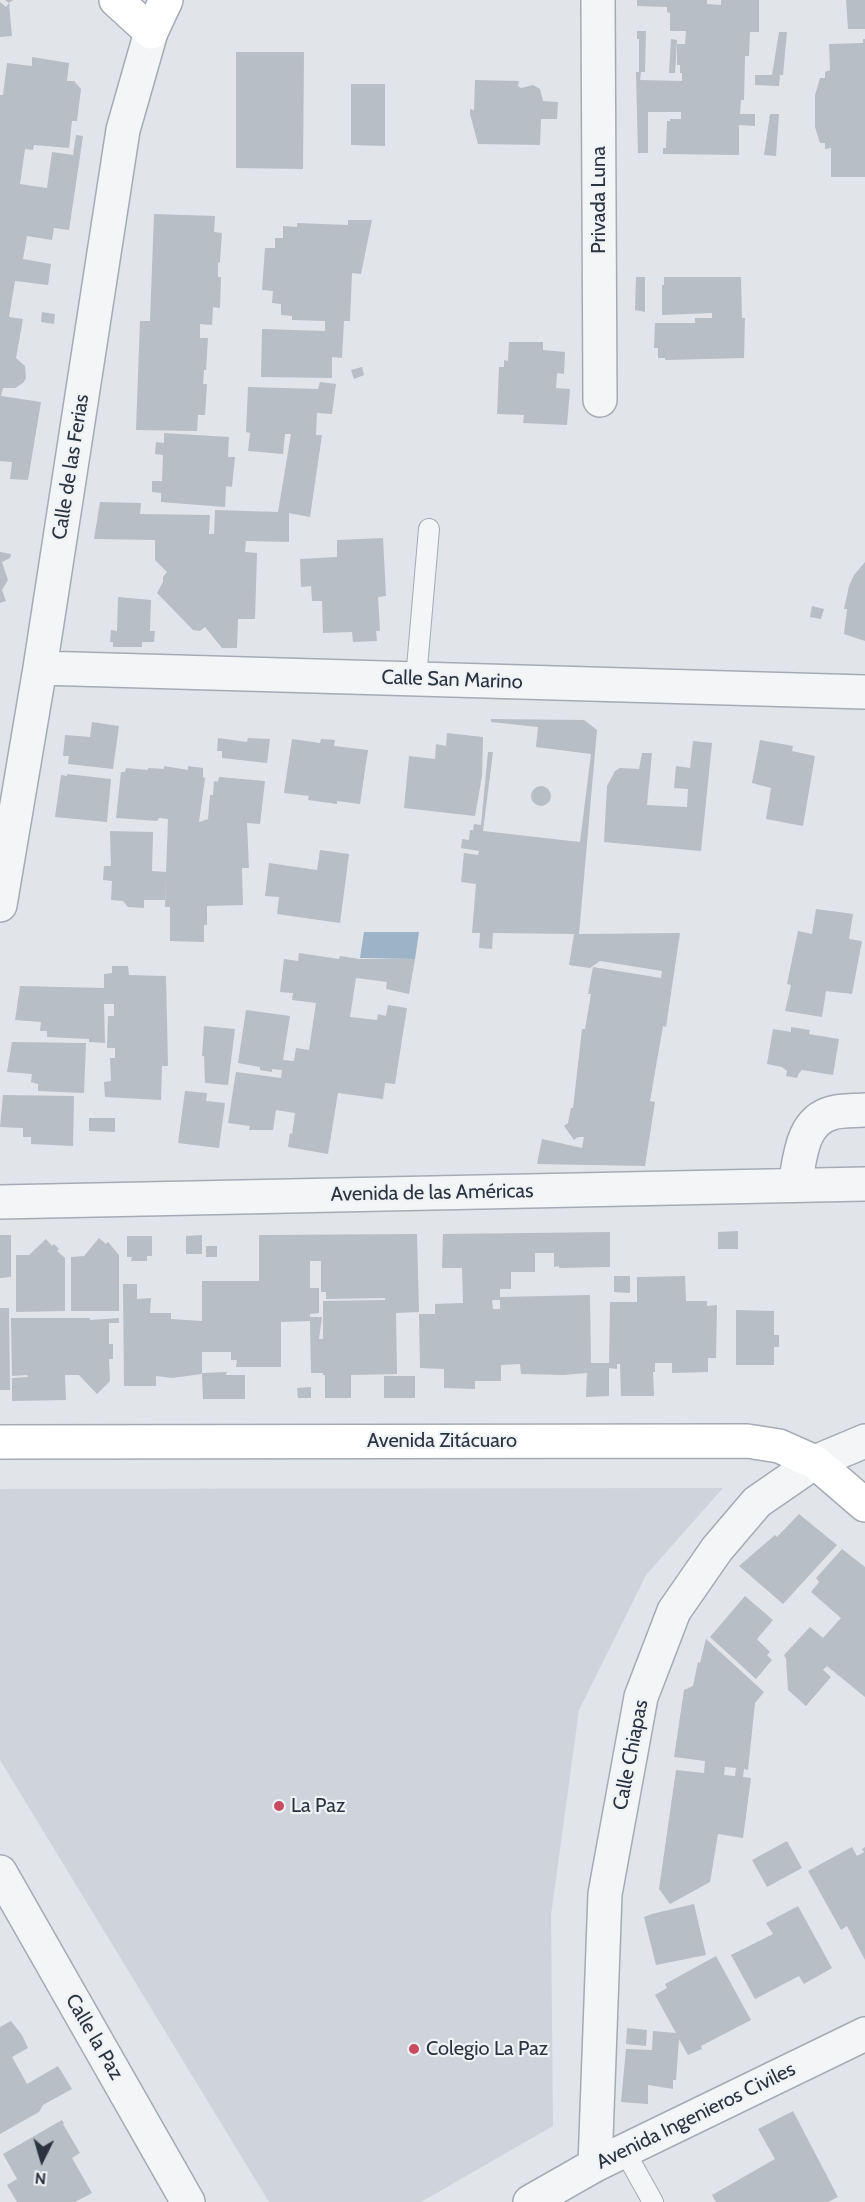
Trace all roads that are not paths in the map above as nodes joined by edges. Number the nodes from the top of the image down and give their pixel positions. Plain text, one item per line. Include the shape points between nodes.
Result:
1 (117, 0) edge
2 (166, 0) edge
3 (598, 0) edge
4 (152, 32) junction
5 (600, 400) dead end
6 (429, 528) dead end
7 (40, 668) junction
8 (416, 679) junction
9 (865, 692) edge
10 (0, 905) edge
11 (865, 1110) edge
12 (865, 1184) edge
13 (795, 1185) junction
14 (0, 1202) edge
15 (865, 1441) edge
16 (0, 1442) edge
17 (815, 1462) junction
18 (865, 1505) edge
19 (0, 1872) edge
20 (865, 2034) edge
21 (624, 2150) junction
22 (595, 2165) junction
23 (188, 2202) edge
24 (530, 2202) edge
25 (653, 2202) edge

1 - 4 street
2 - 4 street
3 - 5 street, Privada Luna
4 - 7 street, Calle de las Ferias via 123,130
6 - 8 lane
7 - 8 street, Calle San Marino
7 - 10 street, Calle de las Ferias
8 - 9 street, Calle San Marino
11 - 13 street via 831,1113 816,1121 805,1136
12 - 13 street, Avenida de las Américas
13 - 14 street, Avenida de las Américas
15 - 17 street, Calle Chiapas
16 - 17 street, Avenida Zitácuaro via 747,1441 779,1446
17 - 18 street, Avenida Zitácuaro
17 - 22 street, Calle Chiapas via 757,1502 717,1549 674,1611 642,1697 605,1894
19 - 23 street, Calle la Paz
20 - 21 street, Avenida Ingenieros Civiles
21 - 22 street, Avenida Ingenieros Civiles
21 - 25 lane
22 - 24 street, Avenida Ingenieros Civiles

